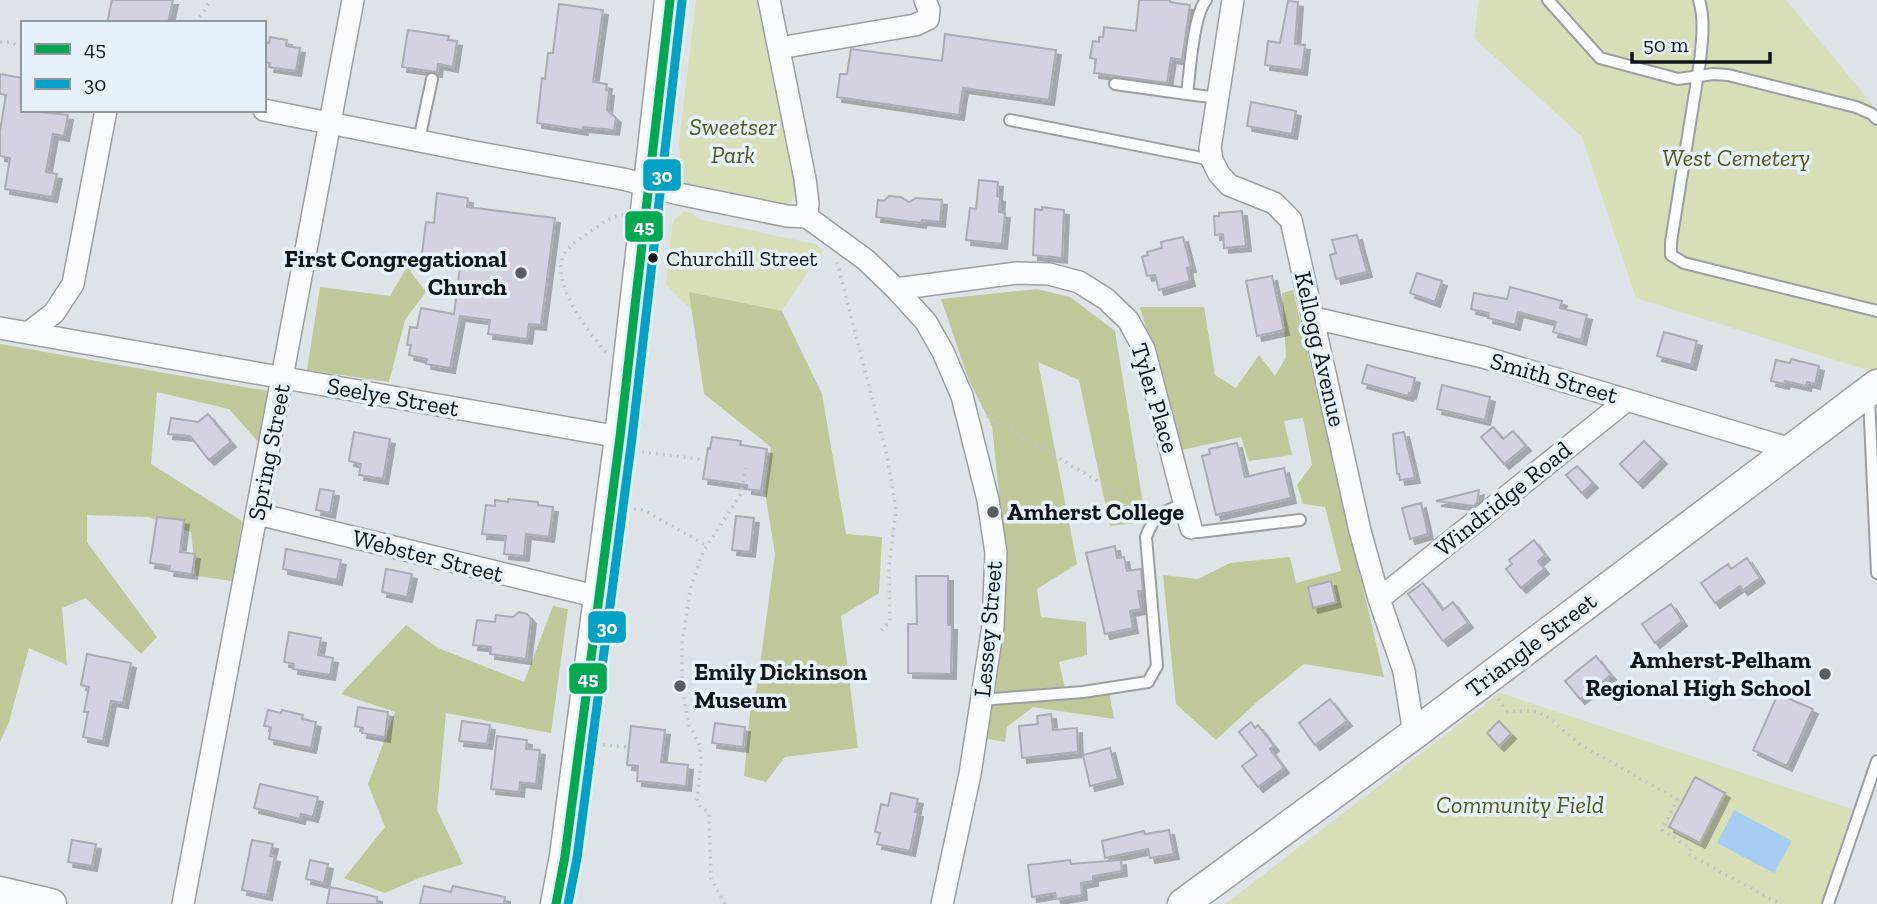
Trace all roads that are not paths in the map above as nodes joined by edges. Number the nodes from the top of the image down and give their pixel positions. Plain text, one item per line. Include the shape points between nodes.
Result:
1 (353, 0) edge
2 (670, 0) edge
3 (769, 0) edge
4 (925, 0) edge
5 (1206, 0) edge
6 (1233, 0) edge
7 (1548, 0) edge
8 (1699, 0) edge
9 (779, 48) junction
10 (1698, 77) junction
11 (432, 79) dead end
12 (1115, 84) dead end
13 (1187, 94) junction
14 (1218, 98) junction
15 (266, 110) edge
16 (106, 112) edge
17 (1877, 119) edge
18 (1010, 120) dead end
19 (329, 123) junction
20 (419, 140) junction
21 (1212, 160) junction
22 (649, 185) junction
23 (807, 217) junction
24 (897, 289) junction
25 (1877, 311) edge
26 (1314, 318) junction
27 (0, 328) edge
28 (28, 333) junction
29 (283, 378) junction
30 (1873, 389) edge
31 (1627, 400) junction
32 (630, 445) junction
33 (1791, 449) junction
34 (1185, 504) junction
35 (258, 514) junction
36 (1300, 520) dead end
37 (1191, 528) joint
38 (1877, 573) edge
39 (598, 597) junction
40 (1378, 599) junction
41 (981, 700) junction
42 (1414, 734) junction
43 (1877, 761) edge
44 (0, 892) edge
45 (51, 904) edge
46 (183, 904) edge
47 (556, 904) edge
48 (943, 904) edge
49 (1183, 904) edge
50 (1828, 904) edge

1 - 19 street, Spring Street
2 - 22 main road
3 - 9 street
4 - 9 street via 928,19 915,25
5 - 13 lane via 1197,25
6 - 14 street
7 - 10 lane via 1600,58 1678,79
8 - 10 lane
9 - 23 street via 805,179
10 - 17 lane via 1728,75 1856,107
10 - 25 lane via 1671,255 1684,263
11 - 20 lane
12 - 13 lane
13 - 14 lane
14 - 21 street
15 - 19 street
16 - 28 street via 73,284 54,313
18 - 21 lane
19 - 20 street
19 - 29 street, Spring Street
20 - 22 street
21 - 26 street, Kellogg Avenue via 1229,185 1274,203 1291,220
22 - 23 street
22 - 32 main road
23 - 24 street, Lessey Street
24 - 34 street, Tyler Place via 1017,273 1049,274 1079,282 1106,299 1128,320 1144,349
24 - 41 street, Lessey Street via 926,322 948,363 967,412 989,500 996,553 993,626
26 - 31 street, Smith Street via 1483,358
26 - 40 street, Kellogg Avenue
27 - 28 street, Seelye Street
28 - 29 street, Seelye Street
29 - 32 street, Seelye Street
29 - 35 street, Spring Street
30 - 33 main road, Triangle Street
30 - 38 lane
31 - 33 street, Smith Street
31 - 40 street, Windridge Road
32 - 39 main road via 611,505
33 - 42 main road, Triangle Street
34 - 37 street, Tyler Place
34 - 41 lane via 1164,510 1151,522 1146,537 1157,666 1148,682
35 - 39 street, Webster Street
35 - 46 street, Spring Street
36 - 37 lane, Tyler Place via 1199,532
39 - 47 main road
40 - 42 street, Kellogg Avenue via 1404,671
41 - 48 street, Lessey Street
42 - 49 main road, Triangle Street
43 - 50 lane
44 - 45 main road

